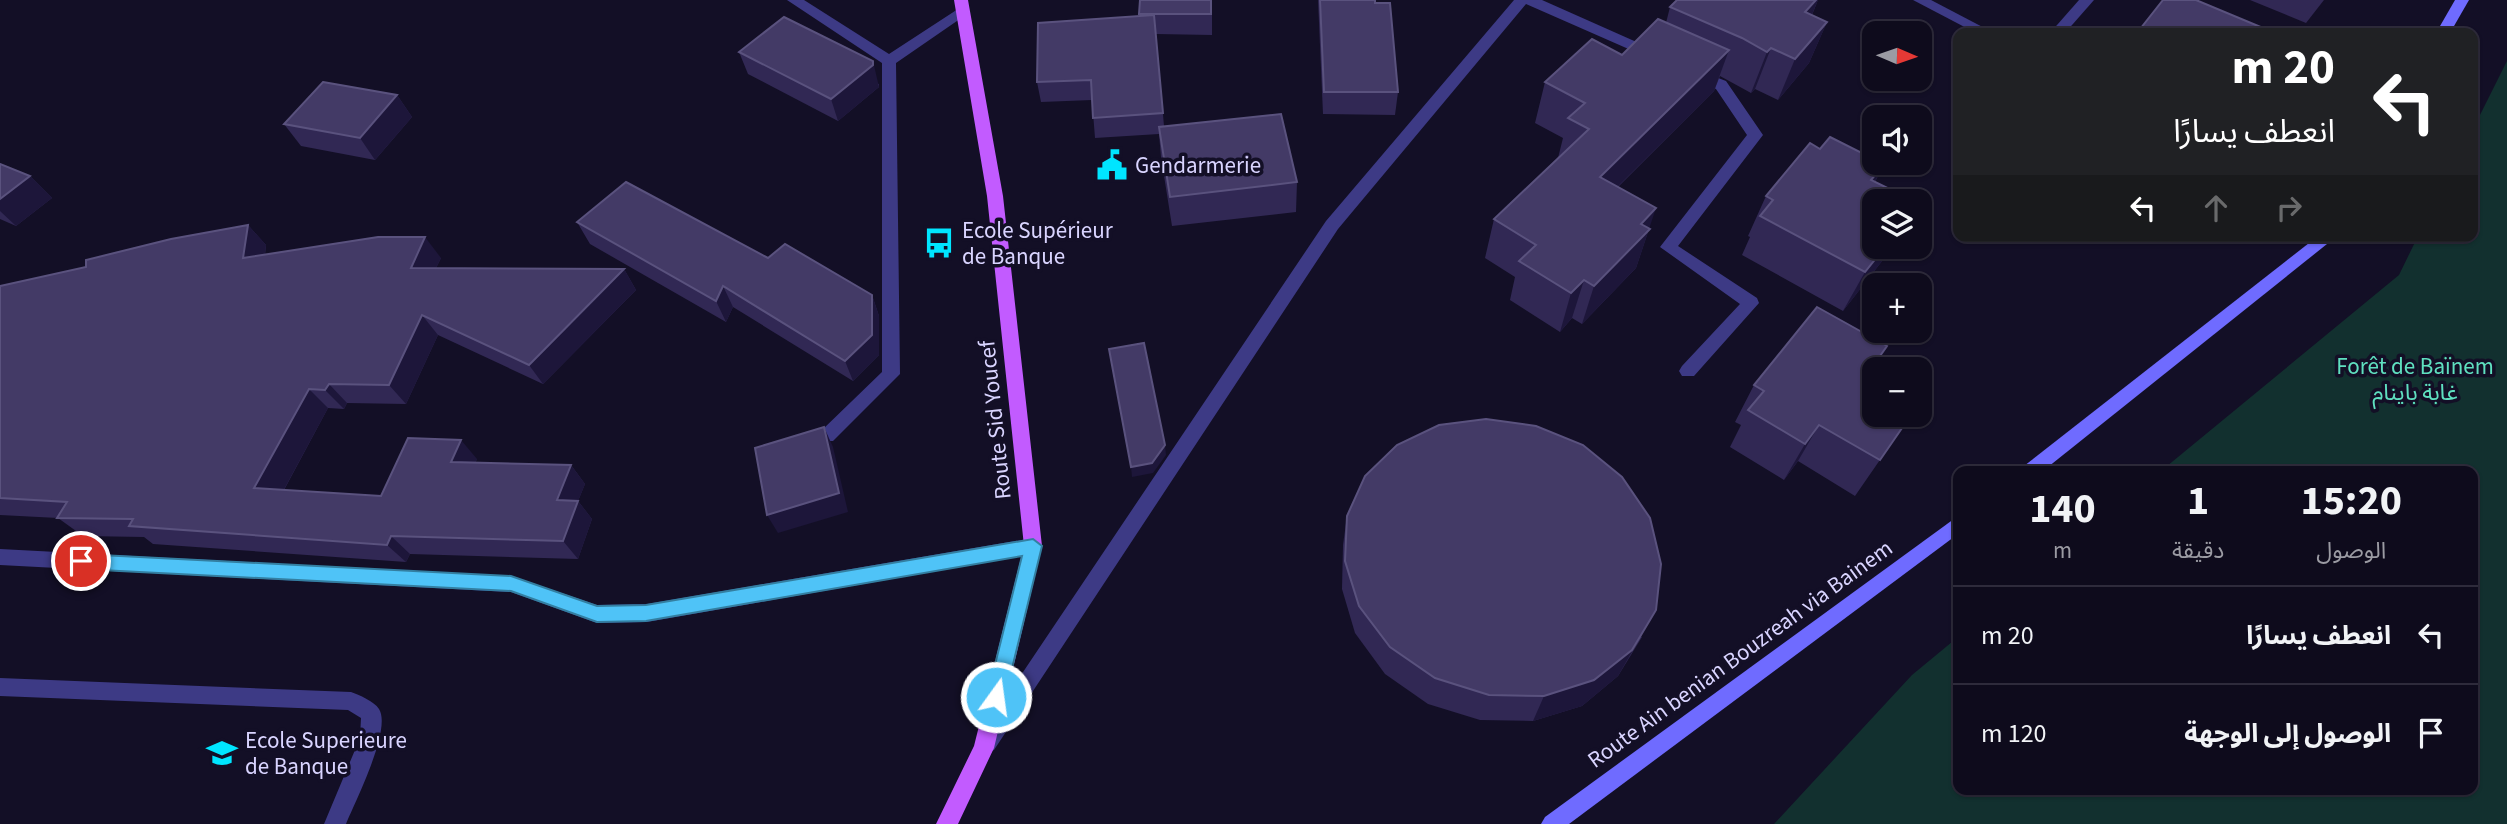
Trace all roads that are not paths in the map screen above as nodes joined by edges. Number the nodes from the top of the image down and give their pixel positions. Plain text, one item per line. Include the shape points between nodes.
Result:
1 (794, 0) edge
2 (1522, 0) edge
3 (1530, 0) edge
4 (1920, 0) edge
5 (2087, 0) edge
6 (2462, 0) edge
7 (962, 6) edge
8 (1977, 28) edge
9 (2062, 28) edge
10 (2446, 28) edge
11 (889, 61) junction
12 (2321, 242) edge
13 (1688, 371) dead end
14 (827, 436) edge
15 (2036, 466) edge
16 (1953, 528) edge
17 (1033, 546) junction
18 (0, 557) edge
19 (0, 687) edge
20 (984, 748) junction
21 (335, 824) edge
22 (947, 824) edge
23 (1552, 824) edge

1 - 11 street
2 - 20 street via 1332,225
3 - 13 street via 1721,85 1755,135 1668,247 1751,303
4 - 8 street
5 - 9 street
6 - 10 street
7 - 11 street
7 - 17 main road, Route Sid Youcef via 995,195
11 - 14 street via 891,374
12 - 15 street
16 - 23 street, Route Ain benian Bouzreah via Bainem
17 - 18 street via 646,613 597,614 511,584
17 - 20 main road, Route Sid Youcef
19 - 21 street via 351,701 371,713 370,738
20 - 22 main road, Route Sid Youcef

